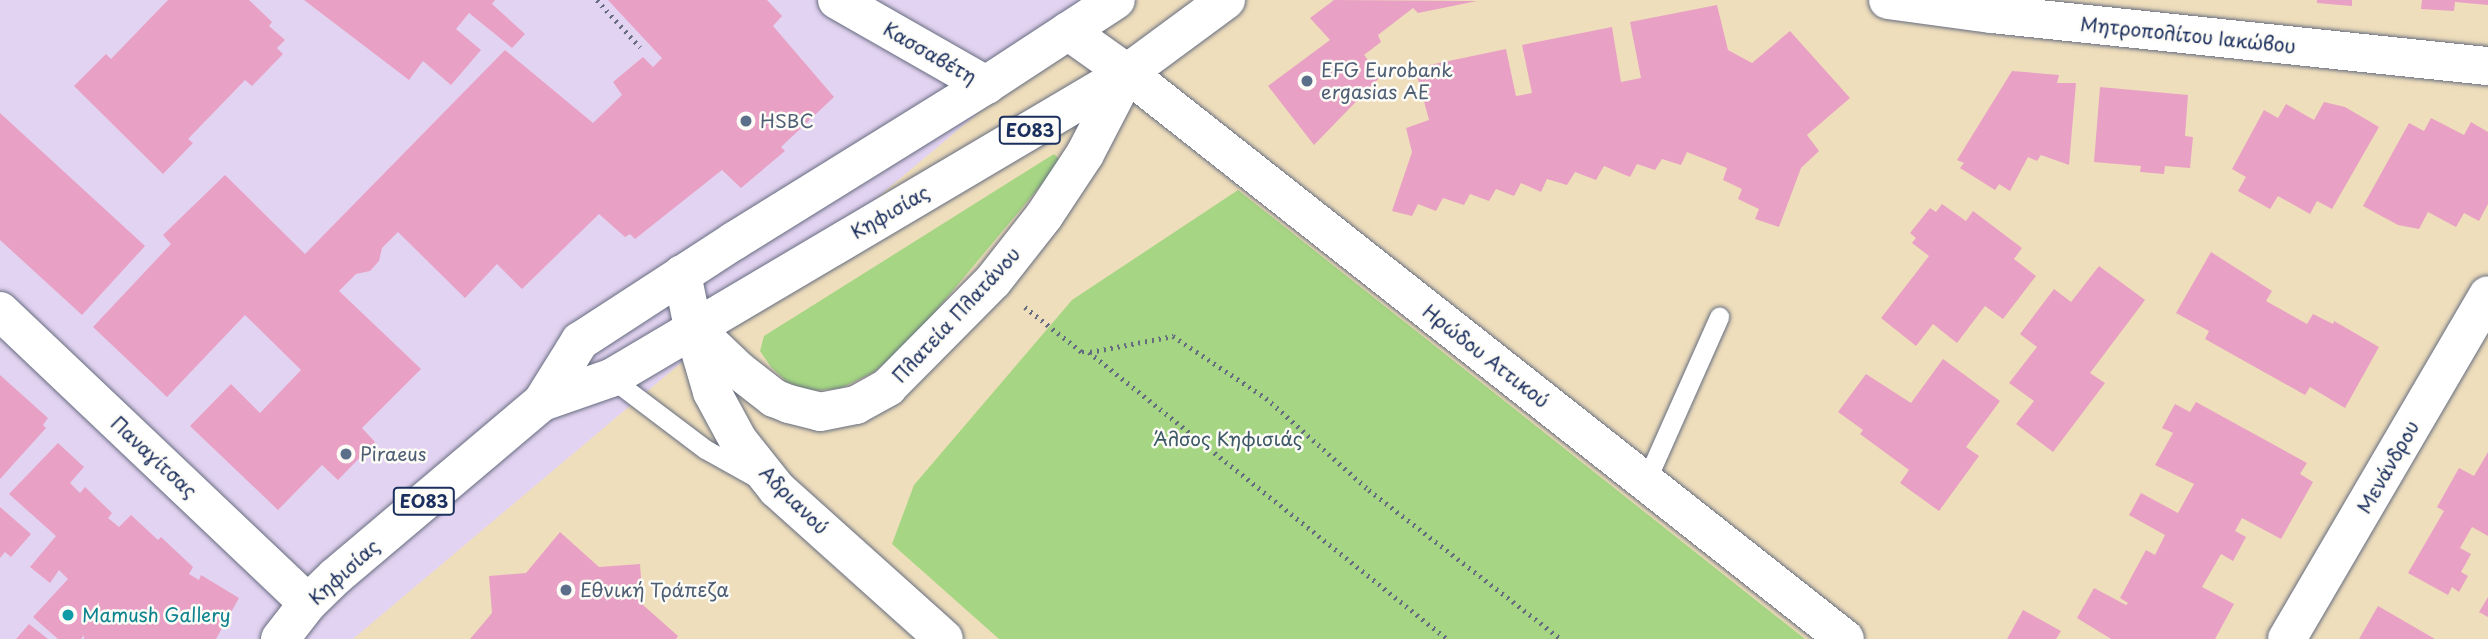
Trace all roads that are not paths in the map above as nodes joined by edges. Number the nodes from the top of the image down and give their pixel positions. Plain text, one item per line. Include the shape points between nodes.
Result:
1 (837, 0) edge
2 (1116, 0) edge
3 (1226, 0) edge
4 (1888, 0) edge
5 (1995, 7) edge
6 (1068, 31) junction
7 (2488, 65) edge
8 (1127, 73) junction
9 (986, 85) junction
10 (682, 274) junction
11 (2487, 300) edge
12 (0, 311) edge
13 (1718, 317) dead end
14 (693, 327) junction
15 (611, 378) junction
16 (542, 402) junction
17 (1646, 481) junction
18 (777, 489) junction
19 (308, 603) junction
20 (281, 639) edge
21 (944, 639) edge
22 (1845, 639) edge
23 (2287, 639) edge

1 - 9 street, Κασσαβέτη
2 - 6 street, Κηφισίας / ΕΟ83
3 - 8 street, Κηφισίας / ΕΟ83
4 - 5 street, Μητροπολίτου Ιακώβου
5 - 7 street, Μητροπολίτου Ιακώβου
6 - 8 street, Ηρώδου Αττικού
6 - 9 street, Κηφισίας / ΕΟ83
8 - 14 street, Κηφισίας / ΕΟ83
8 - 14 street, Πλατεία Πλατάνου via 1085,155 1027,239 993,281 888,387 856,405 820,412 789,404 737,370
8 - 17 street, Ηρώδου Αττικού
9 - 10 street, Κηφισίας / ΕΟ83
10 - 14 street
10 - 16 street, Κηφισίας / ΕΟ83 via 580,341
11 - 23 street, Μενάνδρου
12 - 19 street, Παναγίτσας
13 - 17 lane
14 - 15 street, Κηφισίας / ΕΟ83
14 - 18 street, Αδριανού via 712,392 738,440
15 - 16 street, Κηφισίας / ΕΟ83
15 - 18 lane via 705,449
16 - 19 street, Κηφισίας / ΕΟ83
17 - 22 street, Ηρώδου Αττικού
18 - 21 street, Αδριανού
19 - 20 street, Κηφισίας / ΕΟ83

